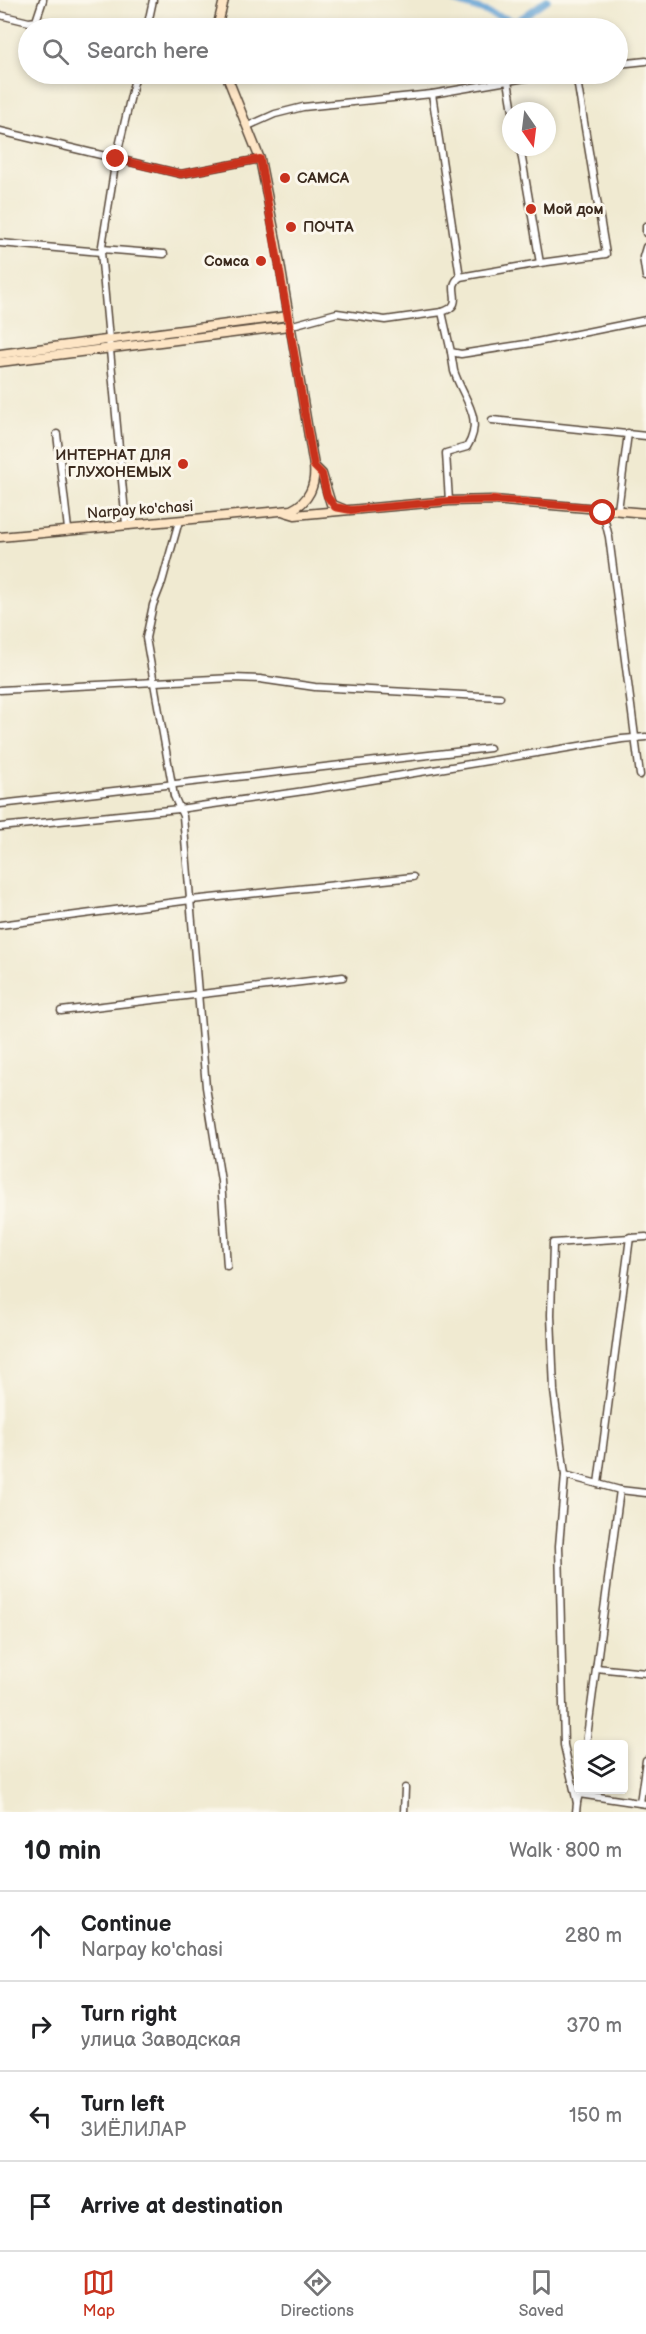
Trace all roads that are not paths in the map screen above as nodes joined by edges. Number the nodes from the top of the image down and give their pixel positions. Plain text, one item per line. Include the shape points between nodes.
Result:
1 (44, 0) edge
2 (153, 0) edge
3 (221, 1) edge
4 (0, 15) edge
5 (37, 18) edge
6 (149, 18) edge
7 (218, 18) edge
8 (18, 19) edge
9 (646, 61) edge
10 (628, 63) edge
11 (134, 84) edge
12 (230, 84) edge
13 (490, 84) edge
14 (508, 84) edge
15 (578, 84) edge
16 (432, 94) junction
17 (512, 102) edge
18 (248, 126) junction
19 (0, 131) edge
20 (522, 156) edge
21 (116, 159) junction
22 (260, 159) junction
23 (646, 226) edge
24 (646, 233) edge
25 (0, 243) edge
26 (646, 247) edge
27 (101, 250) junction
28 (164, 254) dead end
29 (540, 263) junction
30 (460, 277) junction
31 (646, 277) edge
32 (442, 312) junction
33 (288, 316) junction
34 (646, 320) edge
35 (289, 327) junction
36 (110, 346) junction
37 (451, 352) junction
38 (0, 354) edge
39 (0, 362) edge
40 (492, 420) dead end
41 (628, 433) junction
42 (57, 434) dead end
43 (646, 436) edge
44 (314, 466) junction
45 (449, 501) junction
46 (598, 508) junction
47 (351, 510) junction
48 (618, 510) junction
49 (281, 512) junction
50 (646, 513) edge
51 (179, 521) junction
52 (126, 524) junction
53 (68, 529) junction
54 (0, 537) edge
55 (154, 682) junction
56 (0, 690) edge
57 (500, 697) dead end
58 (646, 737) edge
59 (635, 739) junction
60 (490, 748) dead end
61 (640, 776) dead end
62 (172, 783) junction
63 (0, 804) edge
64 (179, 809) junction
65 (0, 827) edge
66 (413, 877) dead end
67 (191, 900) junction
68 (0, 925) edge
69 (343, 977) dead end
70 (198, 994) junction
71 (61, 1011) dead end
72 (630, 1237) junction
73 (646, 1237) edge
74 (227, 1266) dead end
75 (565, 1475) junction
76 (598, 1484) junction
77 (620, 1490) junction
78 (646, 1492) edge
79 (596, 1668) junction
80 (646, 1673) edge
81 (587, 1740) edge
82 (646, 1760) edge
83 (405, 1788) dead end
84 (579, 1794) edge
85 (590, 1794) edge
86 (577, 1803) junction
87 (643, 1804) edge
88 (404, 1812) edge
89 (576, 1812) edge

1 - 5 street
2 - 6 street
3 - 7 street
4 - 8 street
9 - 10 street
11 - 21 street
12 - 18 street
13 - 16 street
14 - 17 street
15 - 29 street via 606,254
16 - 18 street via 303,107
16 - 30 street
18 - 22 street
19 - 21 street
20 - 29 street
21 - 22 street via 181,174
21 - 27 street
22 - 33 street
23 - 24 street
25 - 27 street
26 - 31 street
27 - 28 street
27 - 36 street
29 - 30 street
30 - 32 street via 455,280 454,305
32 - 35 street via 385,320 337,314
32 - 37 street
33 - 35 street
33 - 36 street
34 - 37 street via 532,343 461,354
35 - 36 street
35 - 44 street
36 - 38 street
36 - 39 street
36 - 52 street
37 - 45 street via 454,371 475,424 467,447 446,453
40 - 41 street
41 - 43 street
41 - 48 street
42 - 53 street
44 - 47 street via 322,474 331,504
44 - 49 street, Narpay ko'chasi via 315,478 308,497 300,506
45 - 46 street, Narpay ko'chasi via 518,501
45 - 47 street, Narpay ko'chasi
46 - 48 street, Narpay ko'chasi
46 - 59 street via 609,537
47 - 49 street, Narpay ko'chasi via 294,515
48 - 50 street, Narpay ko'chasi
49 - 51 street, Narpay ko'chasi
51 - 52 street, Narpay ko'chasi
51 - 55 street via 148,622 146,638
52 - 53 street, Narpay ko'chasi
53 - 54 street, Narpay ko'chasi
55 - 56 street
55 - 57 street via 260,679 315,687
55 - 62 street
58 - 59 street
59 - 61 street
59 - 64 street
60 - 62 street
62 - 63 street
62 - 64 street
64 - 65 street
64 - 67 street via 183,816
66 - 67 street
67 - 68 street
67 - 70 street
69 - 70 street
70 - 71 street
70 - 74 street via 206,1087 221,1181
72 - 73 street
72 - 75 street via 553,1243 554,1391
72 - 76 street
75 - 76 street
75 - 86 street via 559,1546 564,1745
76 - 77 street
77 - 78 street
77 - 79 street
79 - 80 street
79 - 81 street
82 - 87 street
83 - 88 street
84 - 86 street
85 - 87 street
86 - 89 street

